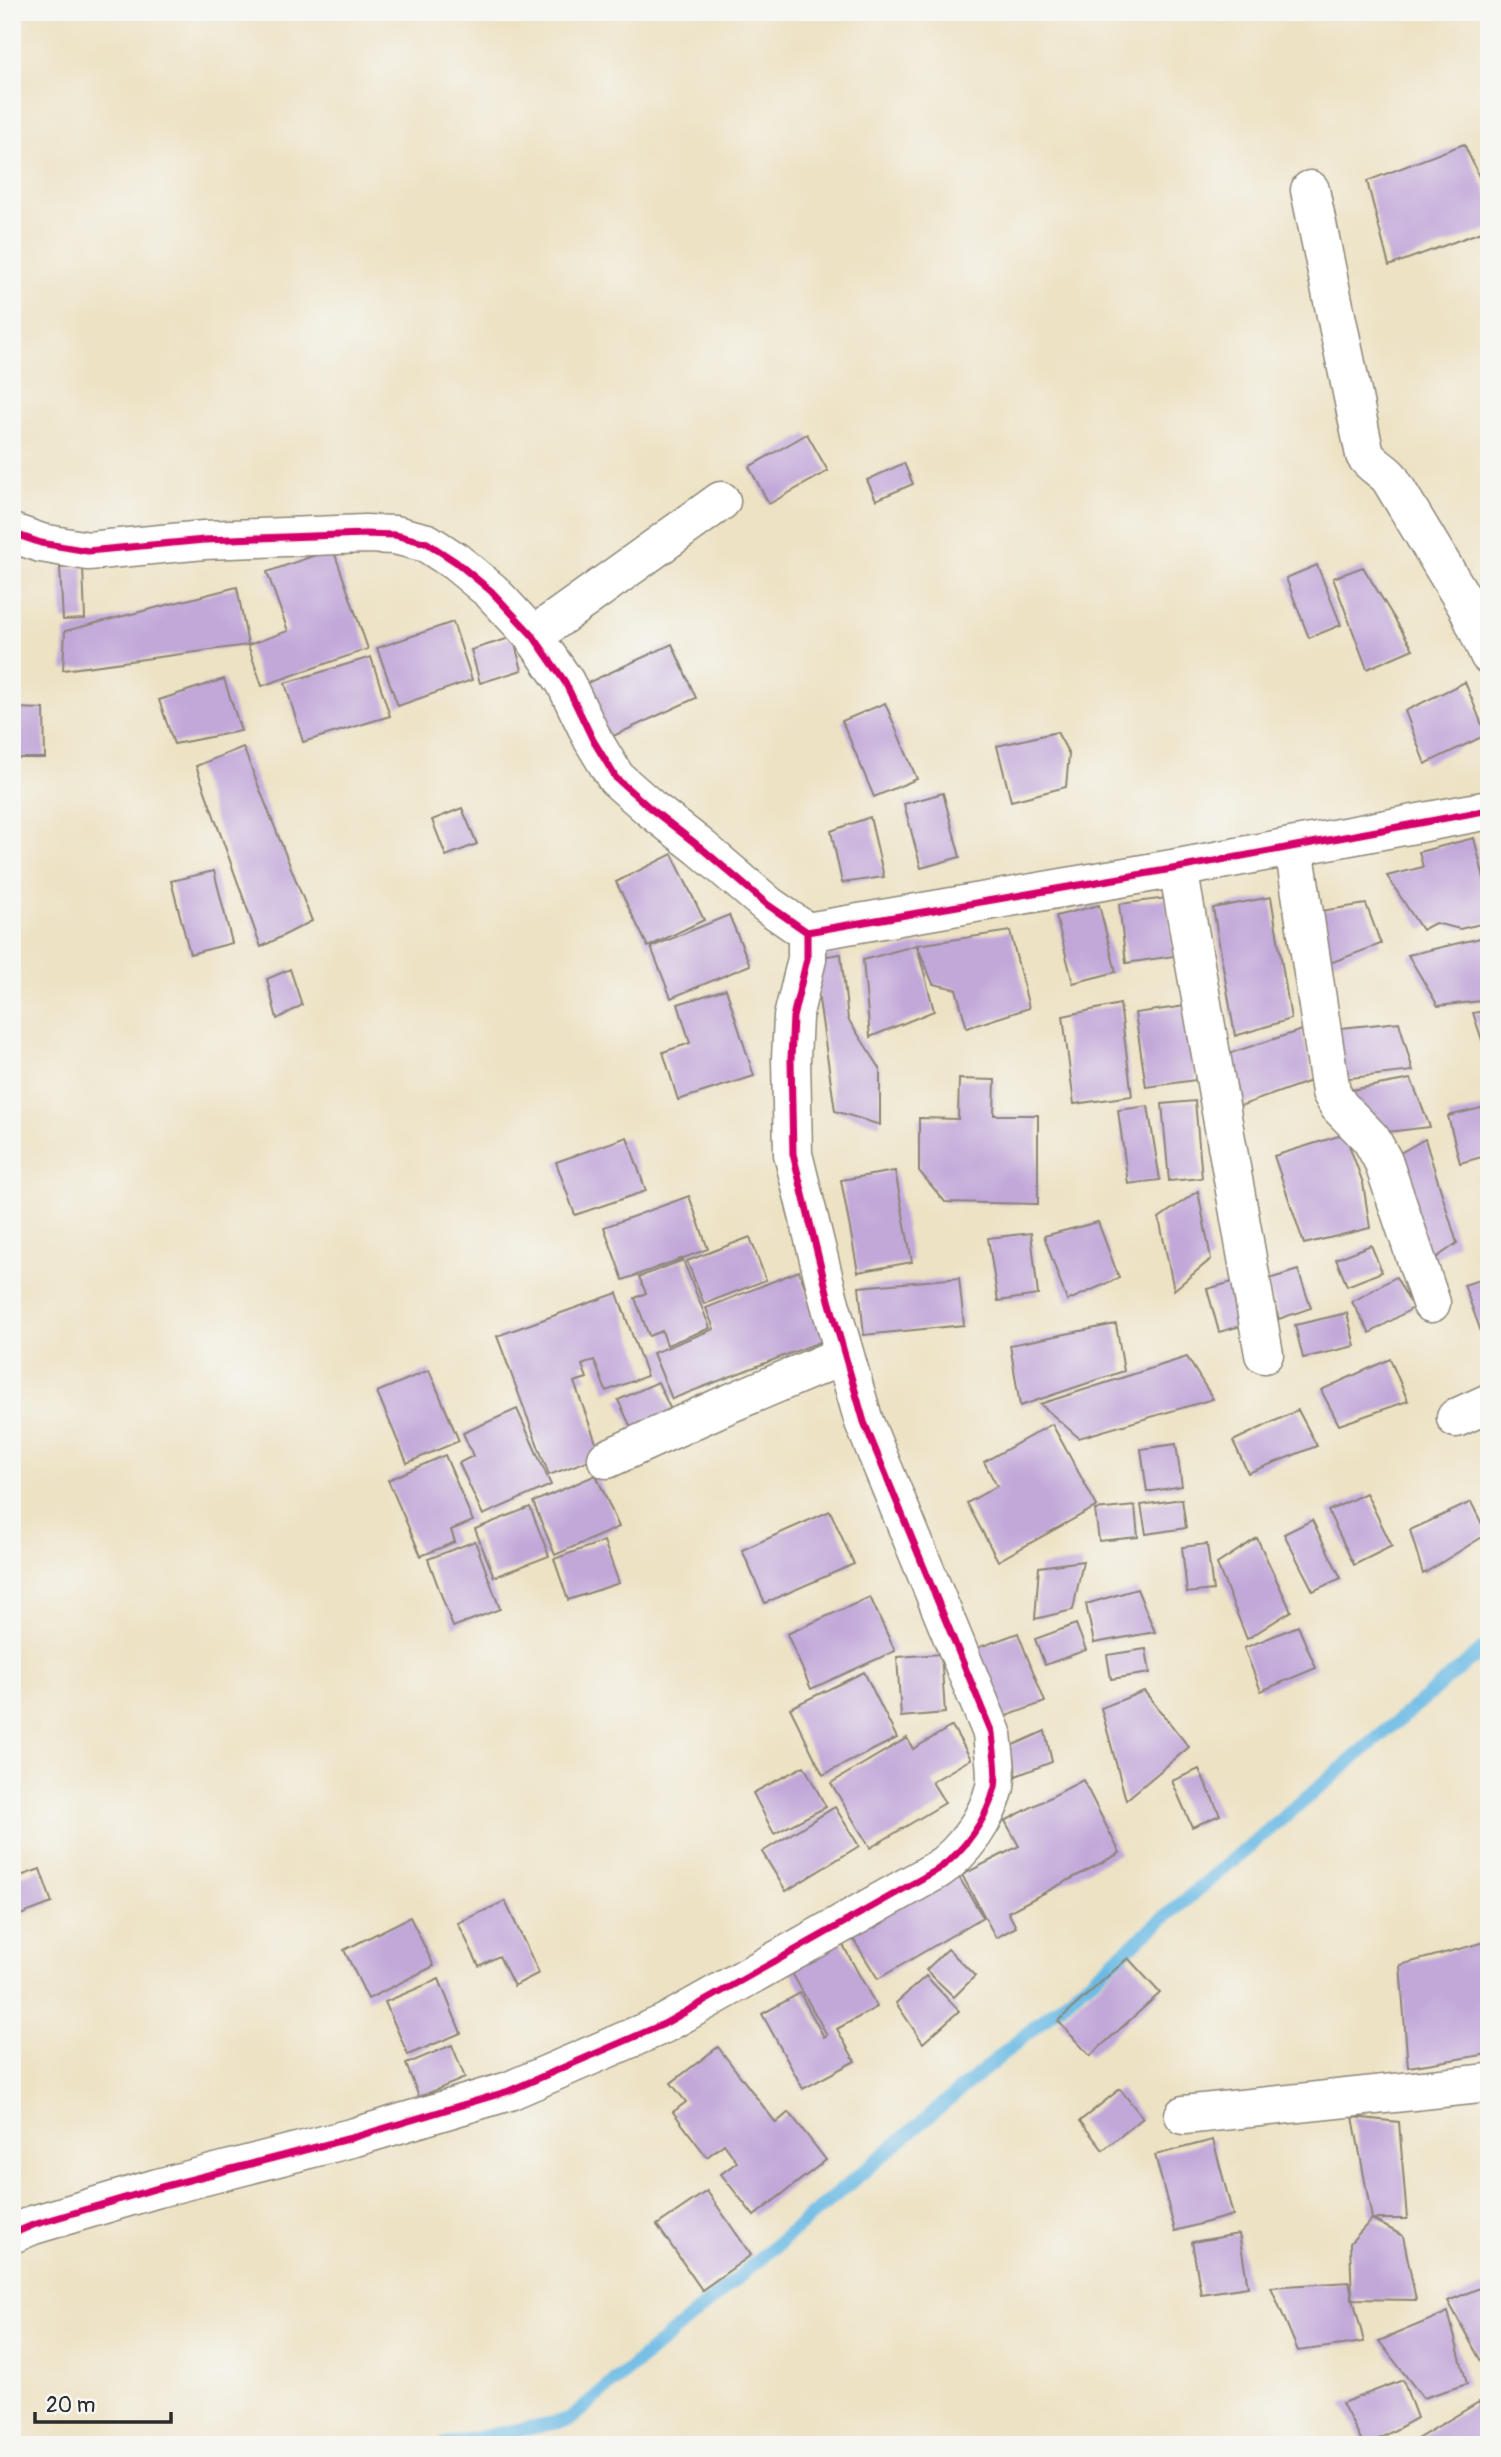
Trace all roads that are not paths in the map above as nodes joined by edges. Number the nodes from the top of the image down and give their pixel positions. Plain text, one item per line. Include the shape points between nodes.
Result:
1 (1310, 190) dead end
2 (721, 501) dead end
3 (12, 533) edge
4 (533, 636) junction
5 (1489, 654) edge
6 (1489, 810) edge
7 (1294, 846) junction
8 (1178, 868) junction
9 (807, 932) junction
10 (1431, 1303) dead end
11 (844, 1354) junction
12 (1264, 1354) dead end
13 (607, 1460) dead end
14 (1489, 2083) edge
15 (1184, 2115) dead end
16 (12, 2234) edge

1 - 5 street via 1365,455 1389,477 1468,608
2 - 4 street
3 - 4 street via 88,551 204,540 395,535 427,543 456,562
4 - 9 street via 565,682 616,778
6 - 7 street
7 - 8 street
7 - 10 street via 1331,1092 1371,1139 1383,1161
8 - 9 street
8 - 12 street
9 - 11 street via 807,959 793,1017 793,1154
11 - 13 street
11 - 16 street via 864,1422 992,1733 995,1786 978,1829 949,1862 664,2024 509,2091 158,2188
14 - 15 street

